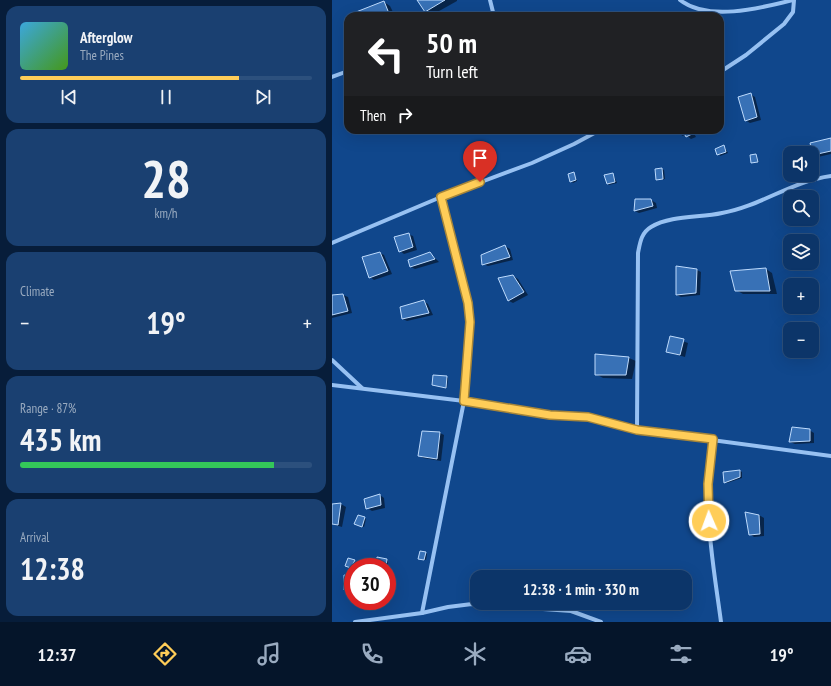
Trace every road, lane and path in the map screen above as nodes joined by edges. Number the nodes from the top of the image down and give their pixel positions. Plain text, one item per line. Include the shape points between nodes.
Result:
1 (490, 0) edge
2 (680, 0) edge
3 (793, 0) edge
4 (493, 12) edge
5 (724, 69) edge
6 (344, 72) edge
7 (332, 77) edge
8 (593, 134) edge
9 (831, 176) edge
10 (441, 197) junction
11 (332, 243) edge
12 (332, 360) edge
13 (332, 385) edge
14 (362, 388) junction
15 (464, 401) junction
16 (637, 430) junction
17 (713, 439) junction
18 (831, 456) edge
19 (422, 613) junction
20 (355, 622) edge
21 (601, 622) edge
22 (721, 622) edge

1 - 4 street
2 - 3 street via 702,11 734,12
3 - 5 street via 793,12 784,24
6 - 7 street
8 - 10 street via 532,163
9 - 16 street via 804,181 745,208 675,220 655,225 645,232 640,240 638,253
10 - 11 street
10 - 15 street via 468,303 470,322
12 - 14 street
13 - 14 street
14 - 15 street
15 - 16 street via 550,415 588,417
15 - 19 street
16 - 17 street
17 - 18 street
17 - 22 street via 708,507
19 - 20 street
19 - 21 street via 448,607 492,604 571,611

